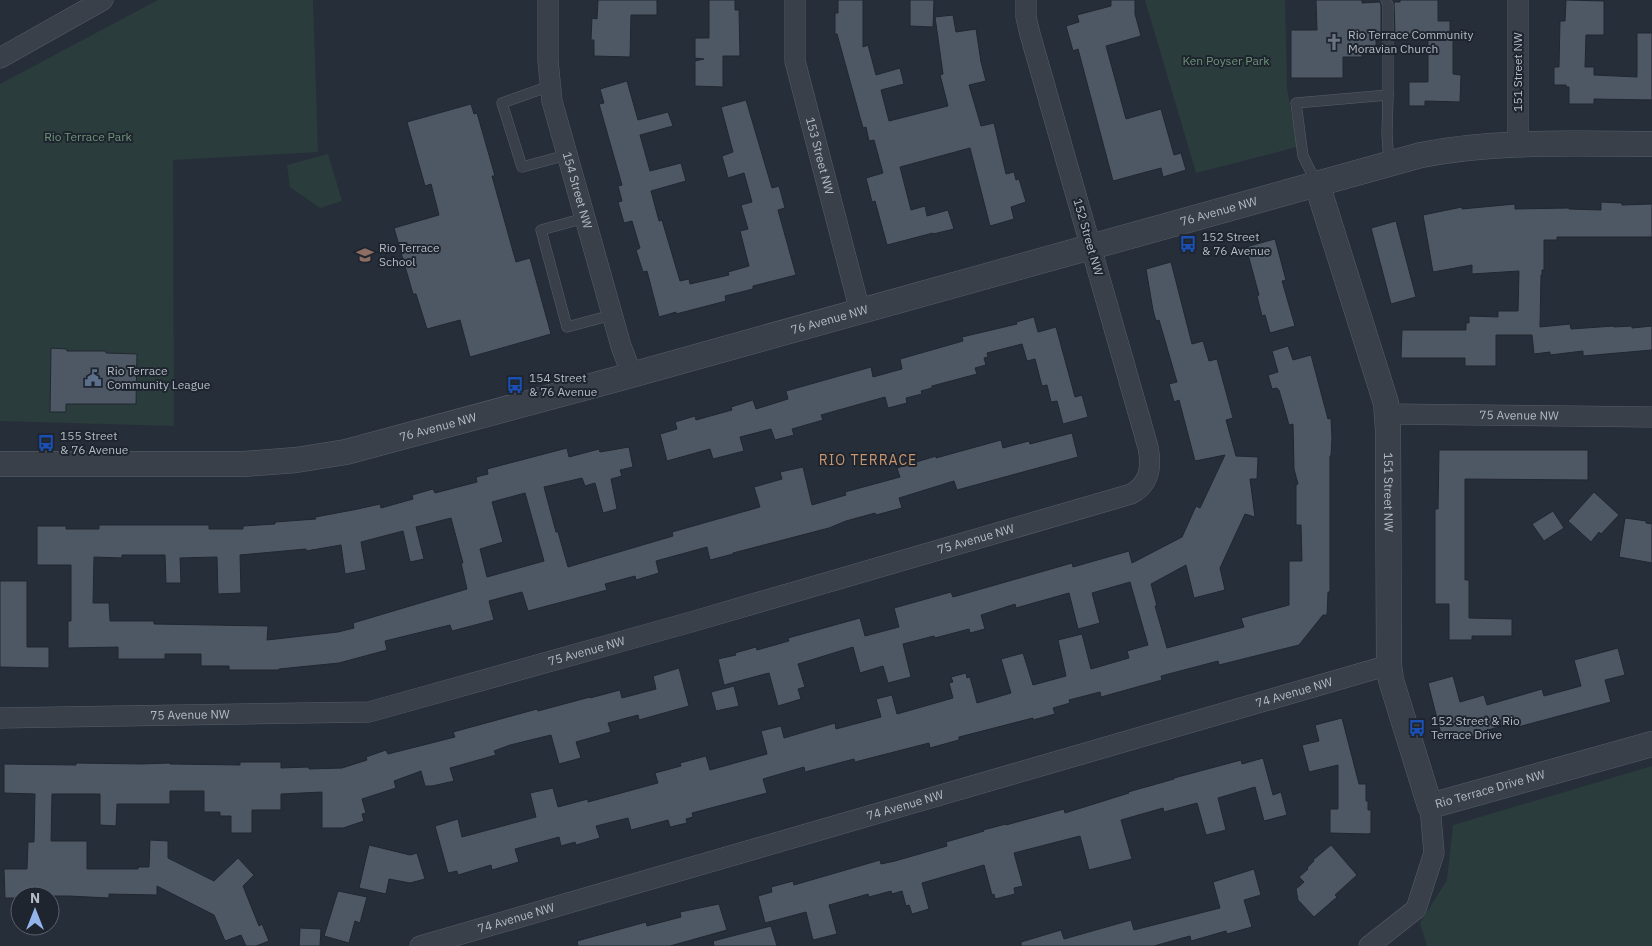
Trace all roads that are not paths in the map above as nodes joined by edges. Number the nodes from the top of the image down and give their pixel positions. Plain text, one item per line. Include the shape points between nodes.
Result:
1 (103, 0) edge
2 (548, 0) edge
3 (795, 0) edge
4 (1026, 0) edge
5 (1386, 0) edge
6 (1518, 0) edge
7 (0, 58) edge
8 (550, 86) junction
9 (1388, 95) junction
10 (1518, 144) junction
11 (1652, 144) edge
12 (567, 155) junction
13 (1389, 164) junction
14 (1316, 184) junction
15 (585, 218) junction
16 (1091, 246) junction
17 (860, 310) junction
18 (612, 315) junction
19 (632, 375) junction
20 (1387, 414) junction
21 (1652, 417) edge
22 (0, 464) edge
23 (1148, 474) joint
24 (1389, 665) junction
25 (0, 718) edge
26 (1652, 744) edge
27 (1430, 806) junction
28 (420, 946) edge
29 (1369, 946) edge

1 - 7 street
2 - 8 street, 154 Street NW
3 - 17 street, 153 Street NW via 795,61
4 - 16 street, 152 Street NW via 1030,34
5 - 9 lane
6 - 10 street, 151 Street NW
8 - 12 street, 154 Street NW
8 - 12 lane via 502,103 522,166
9 - 13 lane
9 - 14 lane via 1296,103 1303,156
10 - 11 street, 76 Avenue NW
10 - 13 street, 76 Avenue NW via 1446,150
12 - 15 street, 154 Street NW
13 - 14 street, 76 Avenue NW
14 - 16 street, 76 Avenue NW
14 - 20 street, 151 Street NW
15 - 18 street, 154 Street NW
15 - 18 lane via 541,230 567,327
16 - 17 street, 76 Avenue NW
16 - 23 street, 152 Street NW via 1148,447
17 - 19 street, 76 Avenue NW
18 - 19 street, 154 Street NW
19 - 22 street, 76 Avenue NW via 322,457 244,464
20 - 21 street, 75 Avenue NW
20 - 24 street, 151 Street NW
23 - 25 street, 75 Avenue NW via 1145,483 1131,494 369,712
24 - 27 street, 151 Street NW
24 - 28 street, 74 Avenue NW
26 - 27 street, Rio Terrace Drive NW
27 - 29 street, Rio Terrace Drive NW via 1434,852 1416,909

